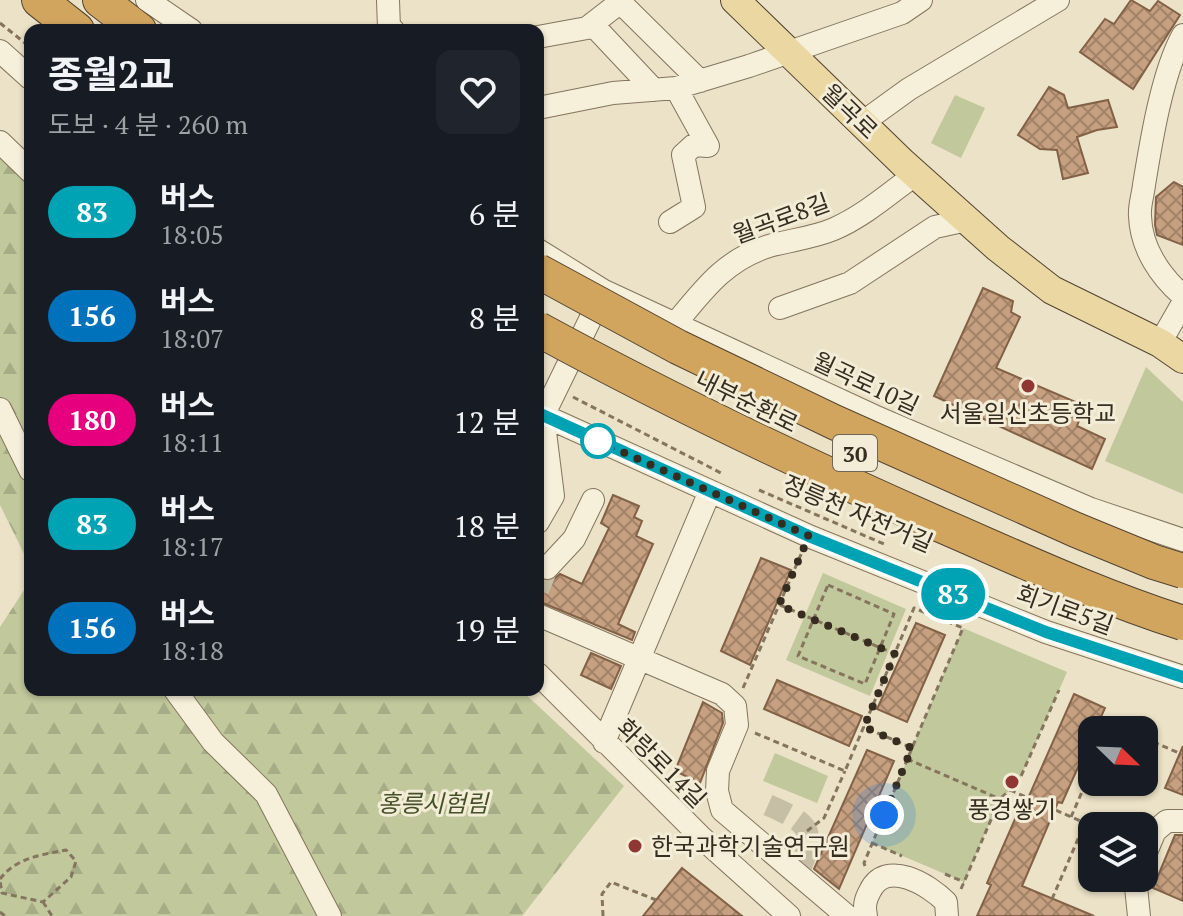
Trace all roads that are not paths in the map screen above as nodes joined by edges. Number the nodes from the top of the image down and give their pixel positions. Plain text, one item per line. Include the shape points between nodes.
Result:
1 (39, 0) edge
2 (100, 0) edge
3 (147, 0) edge
4 (388, 0) edge
5 (735, 0) edge
6 (921, 0) edge
7 (1055, 1) edge
8 (899, 6) edge
9 (69, 24) edge
10 (131, 24) edge
11 (182, 24) edge
12 (389, 24) edge
13 (592, 24) junction
14 (1183, 35) edge
15 (544, 36) edge
16 (0, 51) edge
17 (788, 51) junction
18 (24, 73) edge
19 (700, 81) junction
20 (665, 89) junction
21 (544, 107) edge
22 (862, 123) junction
23 (0, 142) edge
24 (24, 165) edge
25 (916, 174) junction
26 (967, 220) junction
27 (670, 222) dead end
28 (544, 254) edge
29 (544, 274) edge
30 (604, 291) junction
31 (544, 294) edge
32 (1183, 296) edge
33 (1183, 303) edge
34 (780, 308) dead end
35 (676, 323) junction
36 (544, 332) edge
37 (1160, 343) junction
38 (544, 357) edge
39 (1183, 359) edge
40 (544, 406) edge
41 (0, 409) edge
42 (544, 416) edge
43 (544, 439) edge
44 (24, 458) edge
45 (710, 491) junction
46 (593, 500) dead end
47 (544, 512) edge
48 (1183, 540) edge
49 (547, 568) tunnel mouth
50 (1183, 571) edge
51 (1183, 589) edge
52 (544, 618) edge
53 (1183, 623) edge
54 (1183, 641) edge
55 (640, 659) junction
56 (1183, 677) edge
57 (544, 680) edge
58 (179, 696) edge
59 (604, 742) junction
60 (1183, 821) edge
61 (1158, 828) edge
62 (1137, 892) edge
63 (330, 916) edge
64 (789, 916) edge
65 (847, 916) edge
66 (866, 916) edge
67 (947, 916) edge
68 (1139, 916) edge

1 - 9 highway
2 - 10 highway
3 - 11 street
4 - 12 street
5 - 17 main road, 월곡로
6 - 8 street
7 - 22 street
8 - 17 street
13 - 15 street
13 - 19 street via 623,5
13 - 20 street
14 - 32 street via 1164,88 1140,217 1149,255
16 - 18 street
17 - 19 street
17 - 22 main road, 월곡로
19 - 20 street
20 - 21 street
20 - 27 street via 708,146 694,145 683,155 694,207
22 - 25 main road, 월곡로
23 - 24 street
25 - 26 main road, 월곡로
25 - 35 street, 월곡로8길 via 835,229 740,257
26 - 34 street via 935,227 850,283
26 - 37 main road, 월곡로 via 1052,290
28 - 30 street, 월곡로10길
29 - 50 highway, bridge via 834,422 1076,530
30 - 35 street, 월곡로10길
30 - 40 street
31 - 51 highway, 내부순환로 / 30 via 693,376 869,459 1103,563
33 - 37 street
35 - 48 street, 월곡로10길 via 981,463
36 - 53 highway, 내부순환로 / 30, bridge via 825,474 1093,591
37 - 39 main road, 월곡로
38 - 54 highway via 674,426 848,505 1109,617
41 - 44 street
42 - 45 street, 회기로5길
43 - 47 street via 553,496
45 - 55 street
45 - 56 street, 회기로5길 via 1046,632
46 - 49 street via 574,539
52 - 55 street
55 - 59 street
55 - 65 street via 722,694 736,716 718,771 722,810
57 - 59 street, 화랑로14길
58 - 63 street via 213,742 266,794
59 - 64 street, 화랑로14길
60 - 61 street via 1167,821
62 - 68 street
66 - 67 street via 864,905 872,886 885,876 901,875 933,889 946,902

